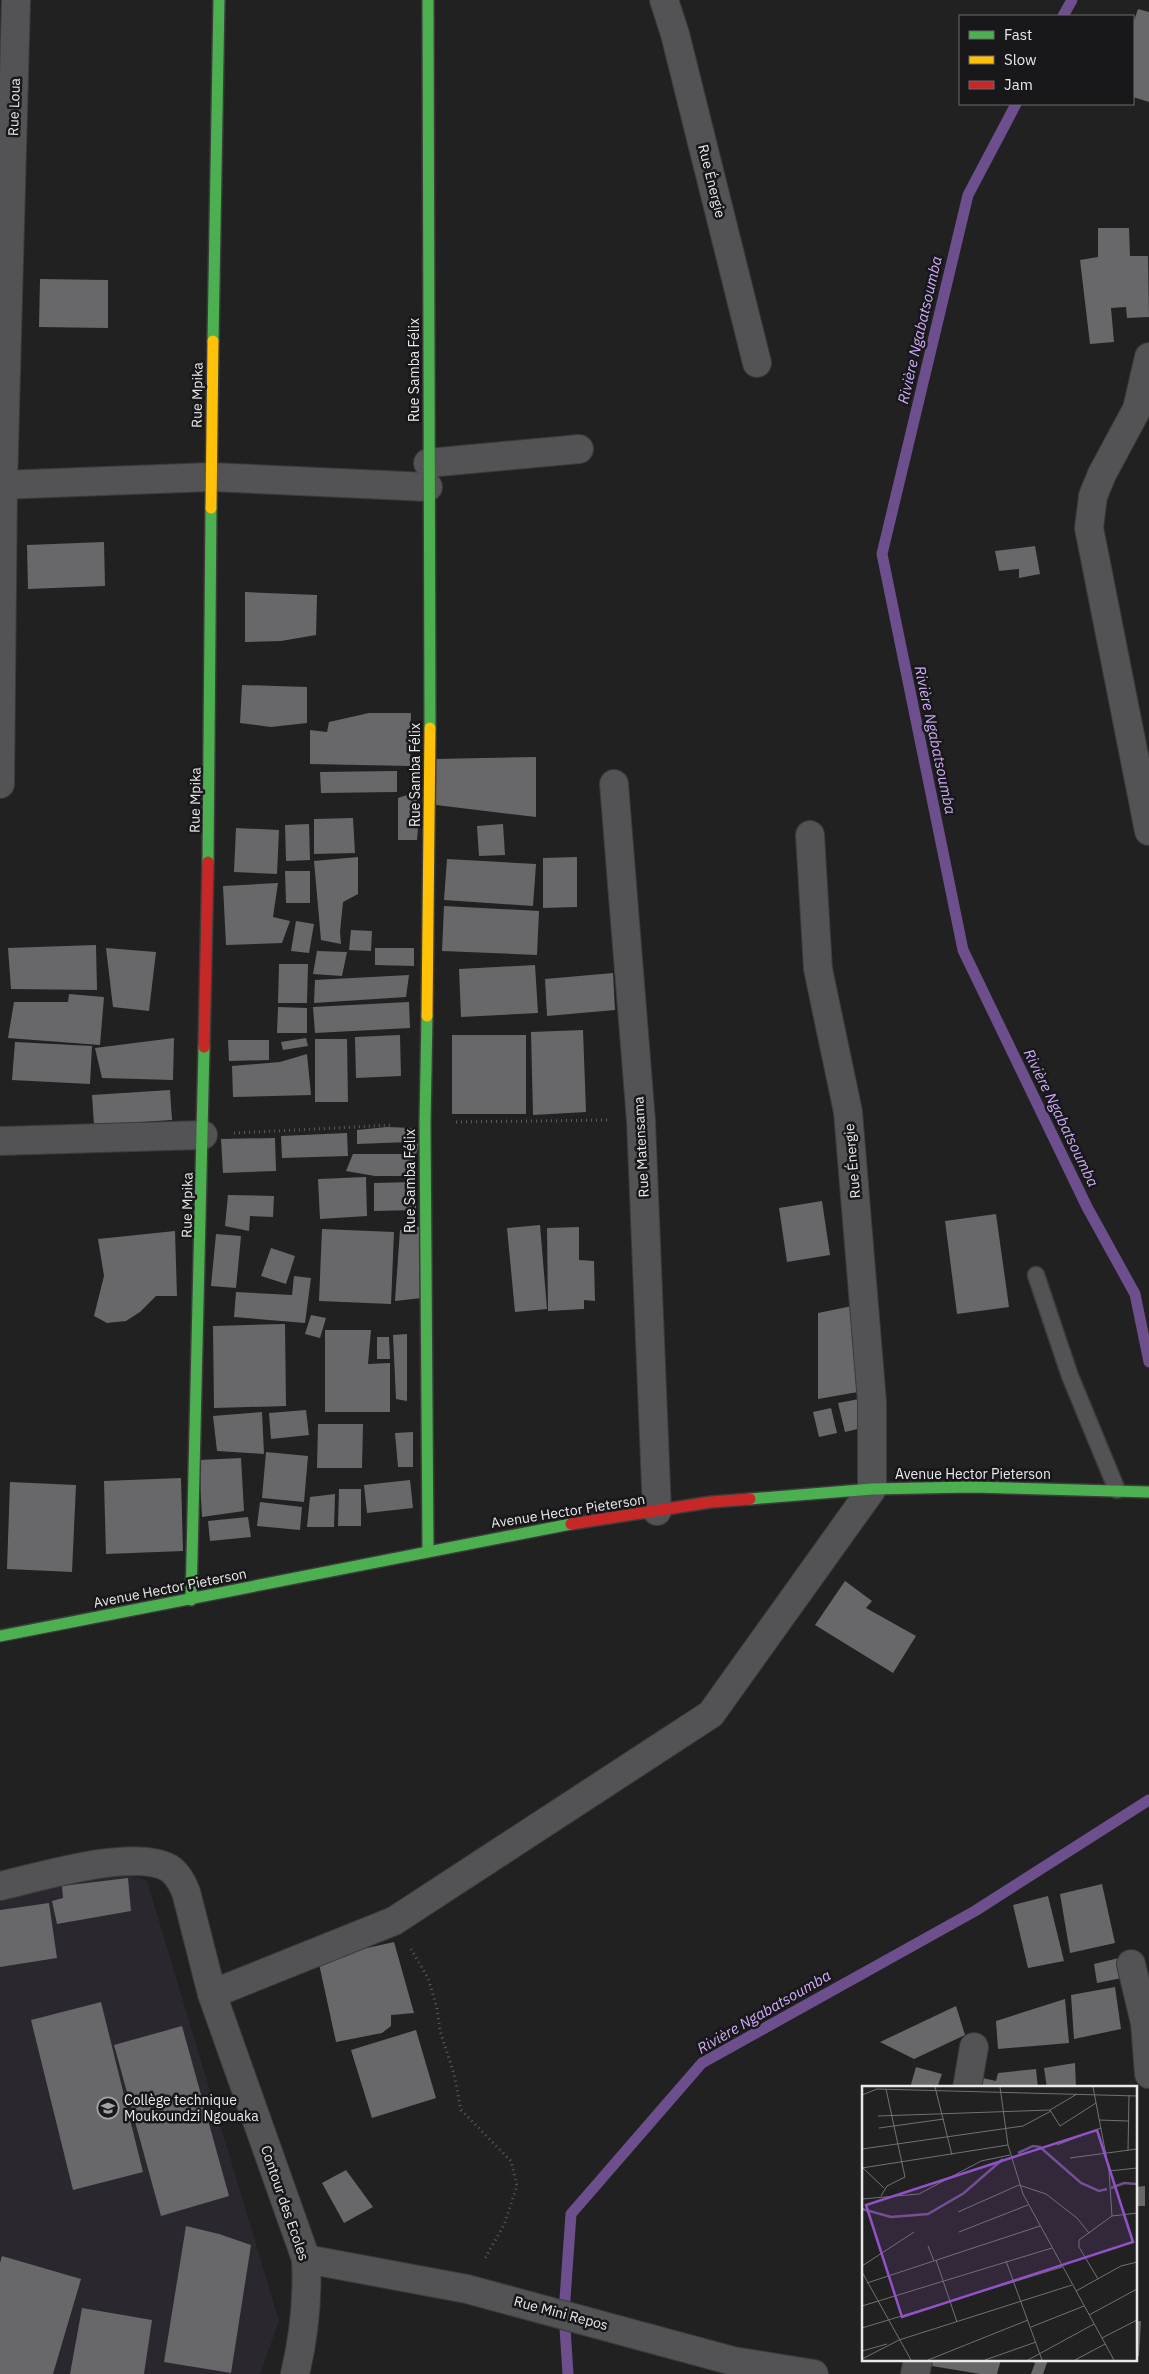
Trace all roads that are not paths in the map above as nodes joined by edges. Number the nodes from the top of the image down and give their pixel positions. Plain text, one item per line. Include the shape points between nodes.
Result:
1 (16, 0) edge
2 (219, 0) edge
3 (428, 0) edge
4 (664, 0) edge
5 (1149, 357) edge
6 (757, 363) dead end
7 (579, 449) dead end
8 (428, 475) junction
9 (211, 477) junction
10 (2, 485) edge
11 (0, 784) edge
12 (614, 784) dead end
13 (1149, 831) edge
14 (810, 835) dead end
15 (203, 1135) junction
16 (0, 1141) edge
17 (1036, 1275) dead end
18 (872, 1489) junction
19 (1117, 1490) junction
20 (1149, 1492) edge
21 (657, 1511) junction
22 (428, 1551) junction
23 (191, 1600) junction
24 (0, 1636) edge
25 (0, 1886) edge
26 (1131, 1964) dead end
27 (212, 1994) junction
28 (974, 2046) dead end
29 (1149, 2074) edge
30 (967, 2086) edge
31 (306, 2259) junction
32 (731, 2367) edge
33 (296, 2374) edge
34 (814, 2374) edge

1 - 10 street, Rue Loua
2 - 9 street, Rue Mpika
3 - 8 street, Rue Samba Félix
4 - 6 street, Rue Énergie
5 - 13 street via 1137,409 1093,496 1089,528
7 - 8 street
8 - 9 street
8 - 22 street, Rue Samba Félix via 431,789 425,1123
9 - 10 street
9 - 15 street, Rue Mpika via 210,789
10 - 11 street, Rue Loua
12 - 21 street, Rue Matensama via 640,1121
14 - 18 street, Rue Énergie via 818,969 848,1112 872,1402
15 - 16 street
15 - 23 street, Rue Mpika
17 - 19 lane via 1070,1376
18 - 19 street, Avenue Hector Pieterson
18 - 21 street, Avenue Hector Pieterson via 777,1495
18 - 27 street via 711,1714 394,1921
19 - 20 street, Avenue Hector Pieterson
21 - 22 street, Avenue Hector Pieterson
22 - 23 street, Avenue Hector Pieterson
23 - 24 street, Avenue Hector Pieterson
25 - 27 street, Contour des Ecoles via 118,1861 141,1860 169,1868 180,1878 186,1892
26 - 29 street via 1145,2023
27 - 31 street, Contour des Ecoles
28 - 30 street
31 - 32 street, Rue Mini Repos via 468,2289
31 - 33 street, Contour des Ecoles via 303,2340
32 - 34 street, Rue Mini Repos

